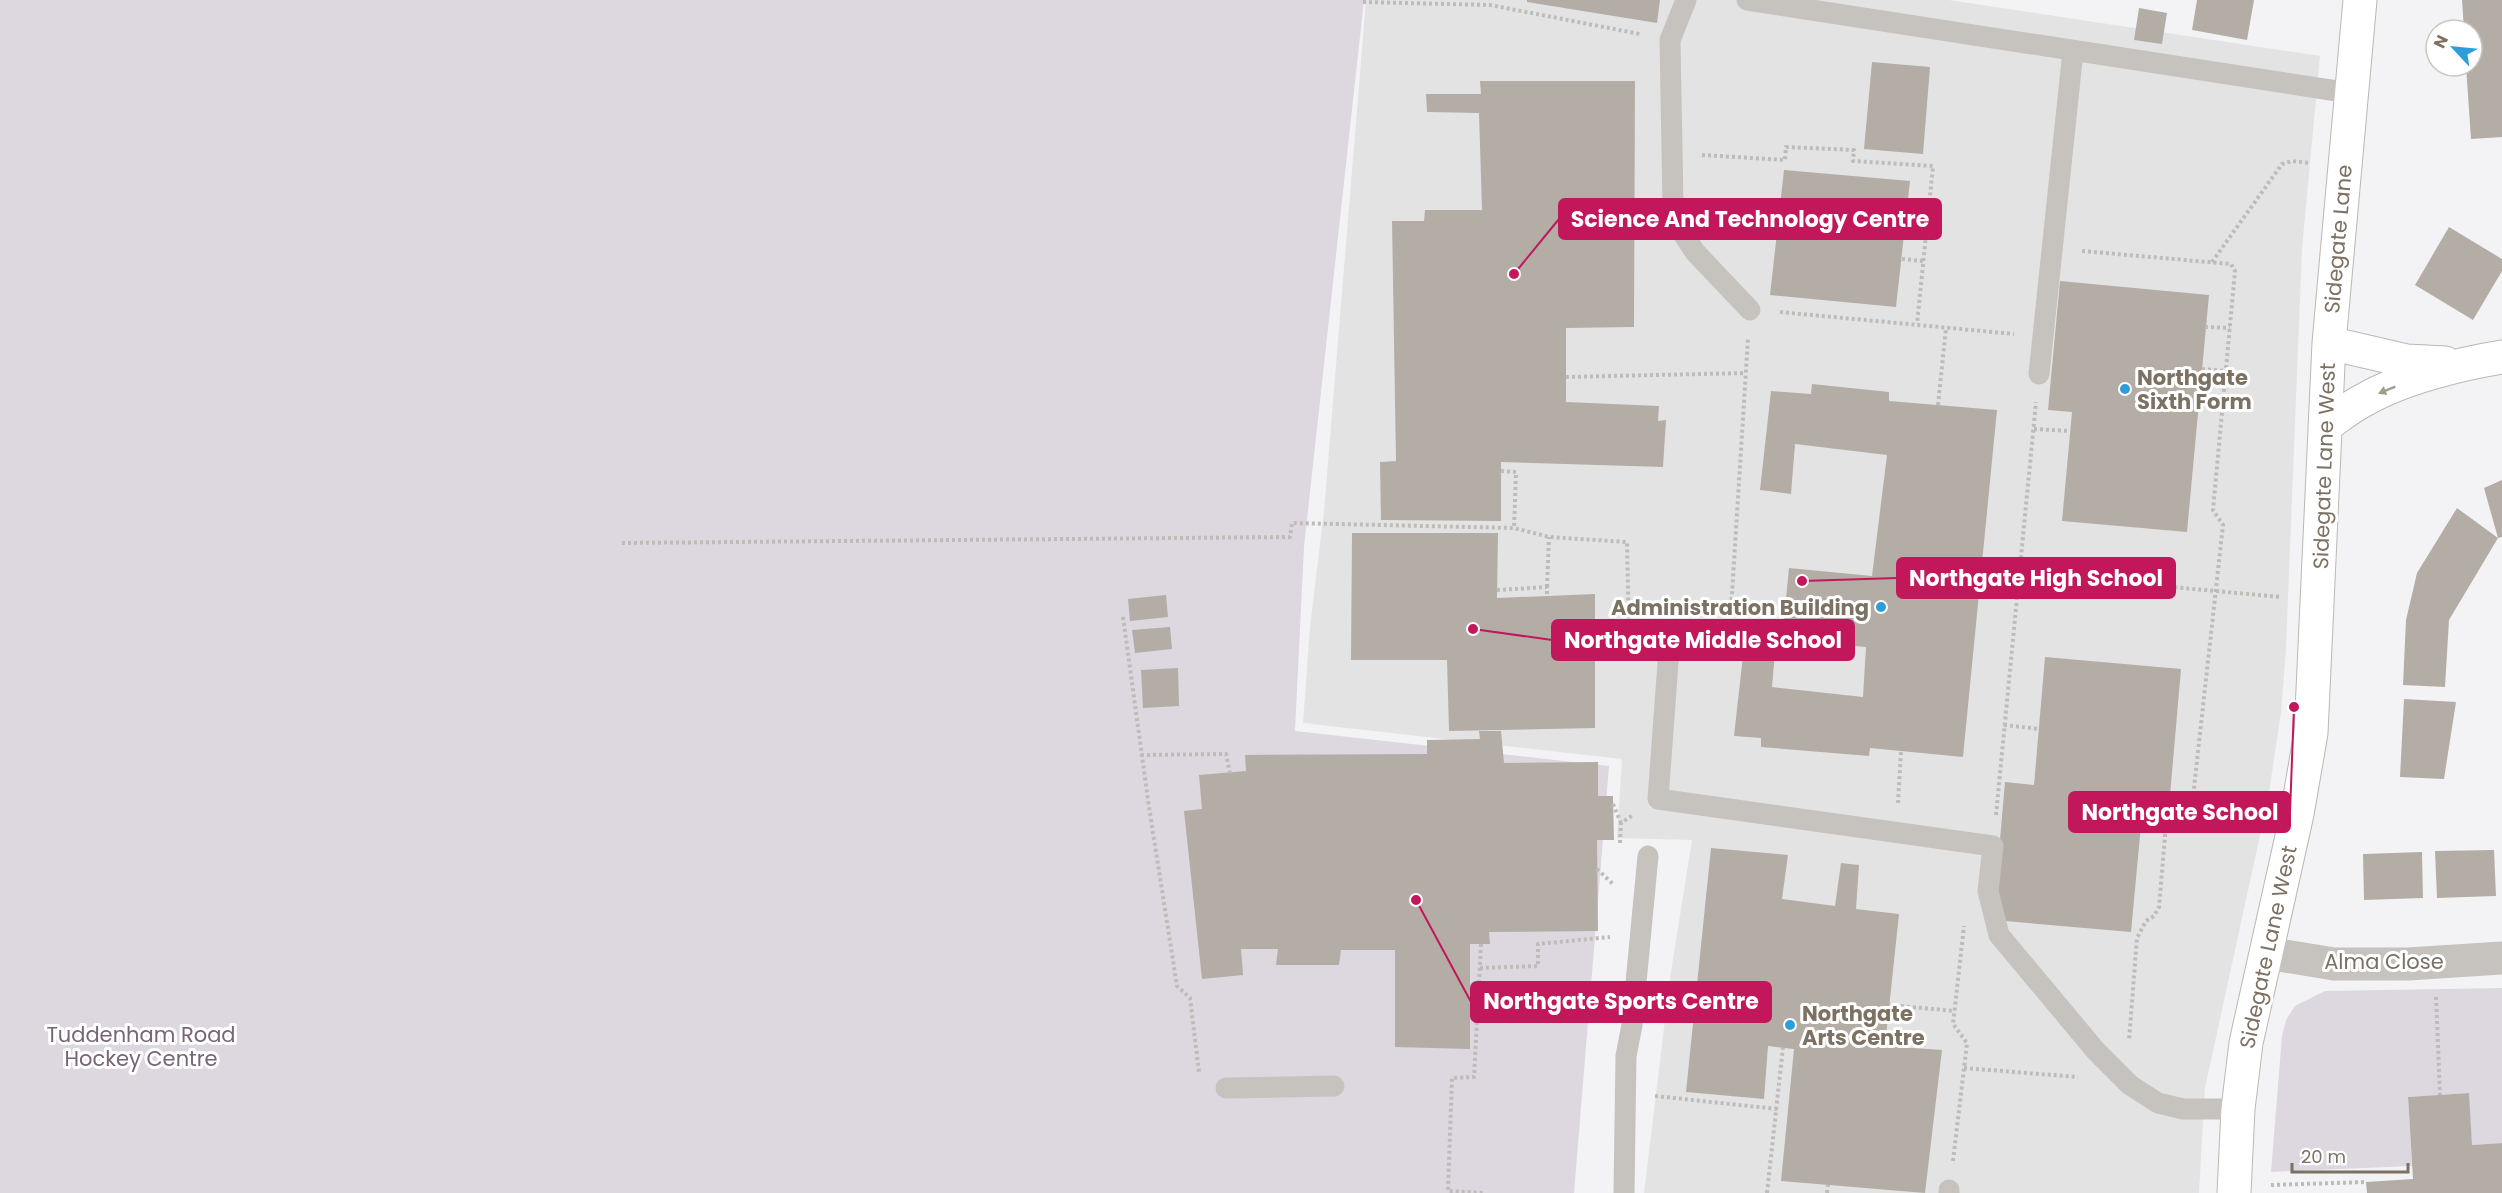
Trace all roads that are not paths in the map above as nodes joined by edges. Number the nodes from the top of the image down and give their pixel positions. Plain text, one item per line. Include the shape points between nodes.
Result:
1 (1686, 0) edge
2 (1748, 0) edge
3 (2360, 0) edge
4 (2073, 51) junction
5 (2350, 93) junction
6 (1750, 310) road end
7 (2329, 343) junction
8 (2502, 357) edge
9 (2462, 364) junction
10 (2039, 374) road end
11 (2325, 426) junction
12 (1670, 636) road end
13 (1648, 856) dead end
14 (2267, 953) junction
15 (2502, 958) edge
16 (1334, 1086) dead end
17 (1226, 1088) road end
18 (2238, 1109) junction
19 (2248, 1189) edge
20 (1624, 1193) edge

1 - 6 lane via 1670,40 1673,204 1680,229 1695,252
2 - 4 lane
3 - 5 street, Sidegate Lane
4 - 5 lane
4 - 10 lane
5 - 7 street, Sidegate Lane
7 - 9 street, Sidegate Lane via 2407,362
7 - 11 street, Sidegate Lane West
8 - 9 street, Sidegate Lane
9 -> 11 street, Sidegate Lane via 2365,399
11 - 14 street, Sidegate Lane West via 2311,733
12 - 18 lane via 1658,799 1993,846 1988,891 1999,935 2096,1051 2126,1081 2158,1103 2183,1109
13 - 20 lane via 1626,1056
14 - 15 street, Alma Close via 2334,964
14 - 18 street, Sidegate Lane West via 2246,1043
16 - 17 lane
18 - 19 street, Sidegate Lane West

